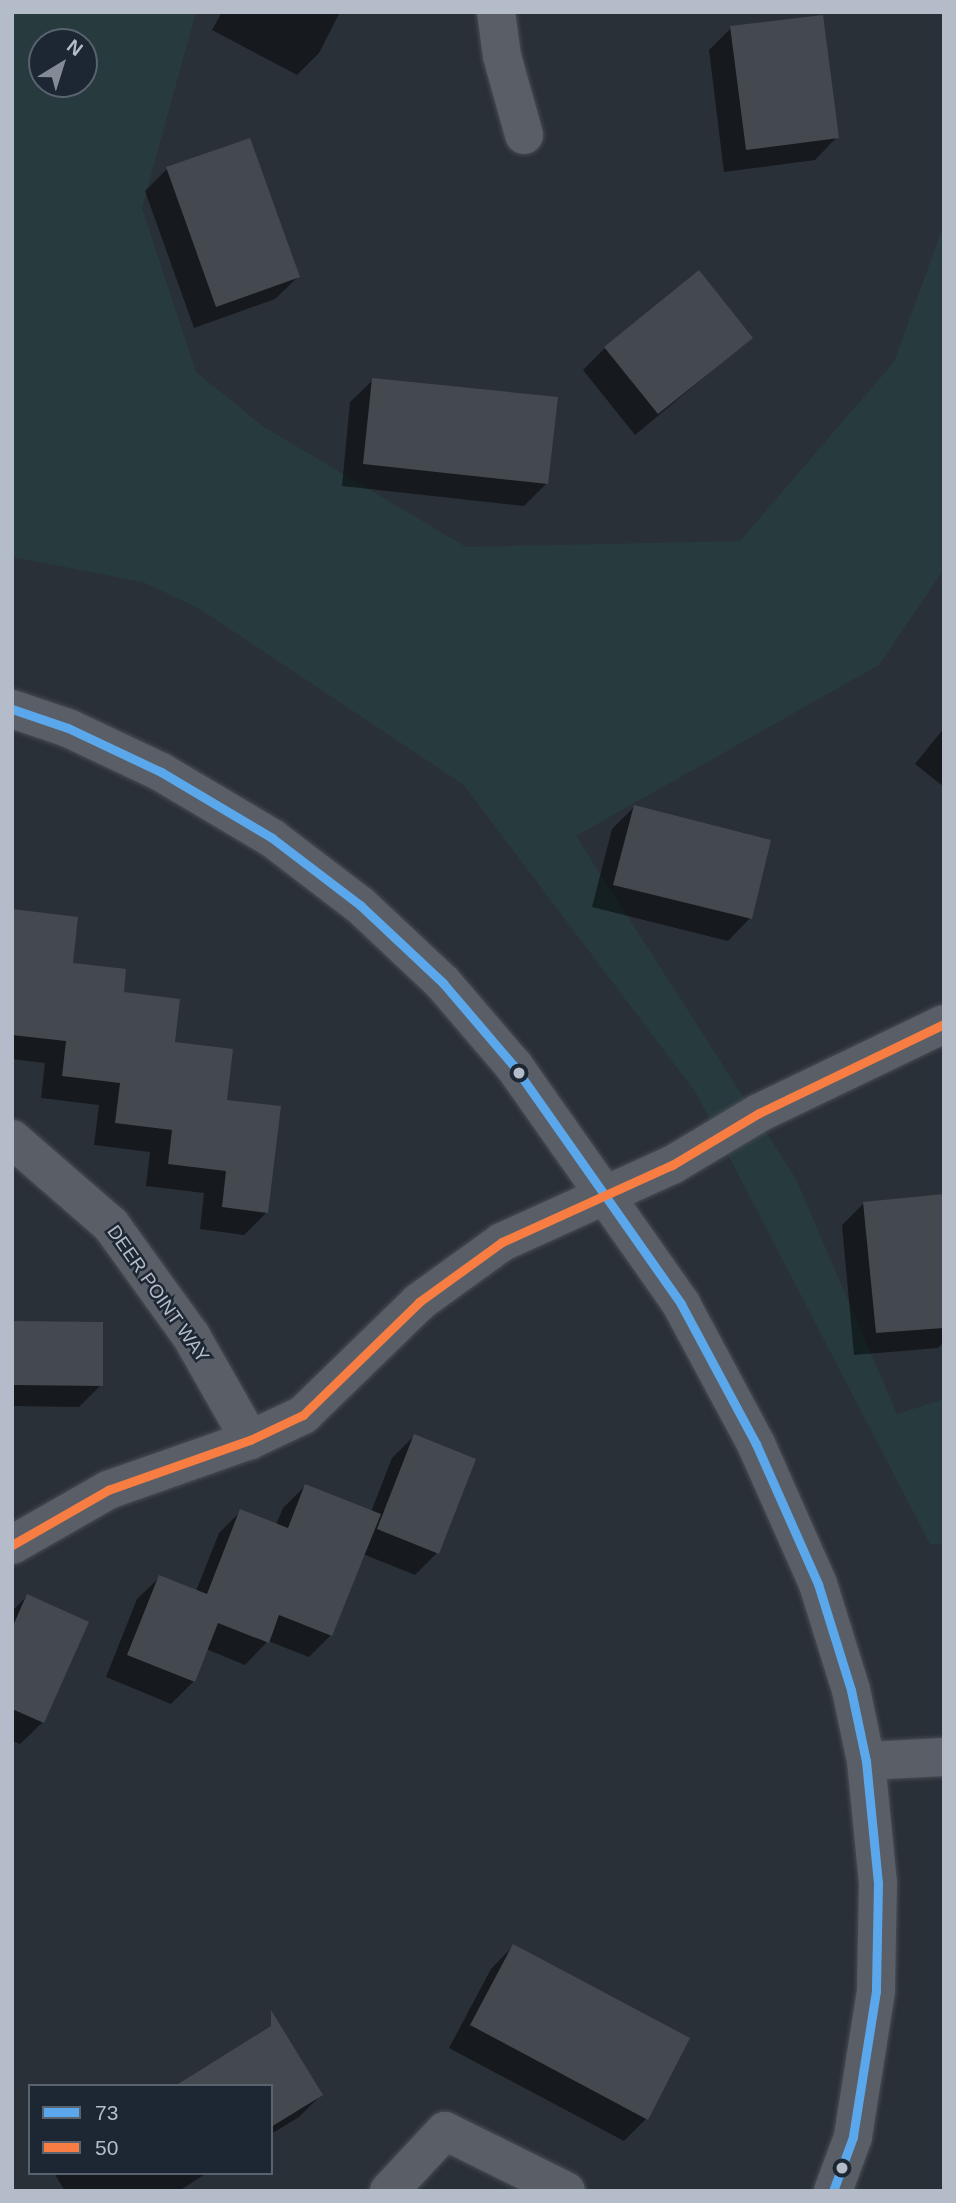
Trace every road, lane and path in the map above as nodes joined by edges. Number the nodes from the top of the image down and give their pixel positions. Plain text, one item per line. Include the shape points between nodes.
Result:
1 (496, 12) edge
2 (524, 135) dead end
3 (12, 709) edge
4 (944, 1024) edge
5 (12, 1139) edge
6 (604, 1194) junction
7 (250, 1440) junction
8 (12, 1545) edge
9 (944, 1757) edge
10 (866, 1761) junction
11 (389, 2191) edge
12 (566, 2191) edge
13 (833, 2191) edge

1 - 2 street via 502,56
3 - 6 street via 68,728 161,772 272,838 360,905 443,983 514,1066
4 - 6 street via 759,1113 672,1165
5 - 7 street, DEER POINT WAY via 111,1225 191,1336
6 - 7 street via 502,1242 419,1303 303,1415
6 - 10 street via 681,1304 757,1444 818,1584 851,1690
7 - 8 street via 108,1490
9 - 10 street
10 - 13 street via 878,1883 876,1991 853,2137
11 - 12 street via 446,2131

